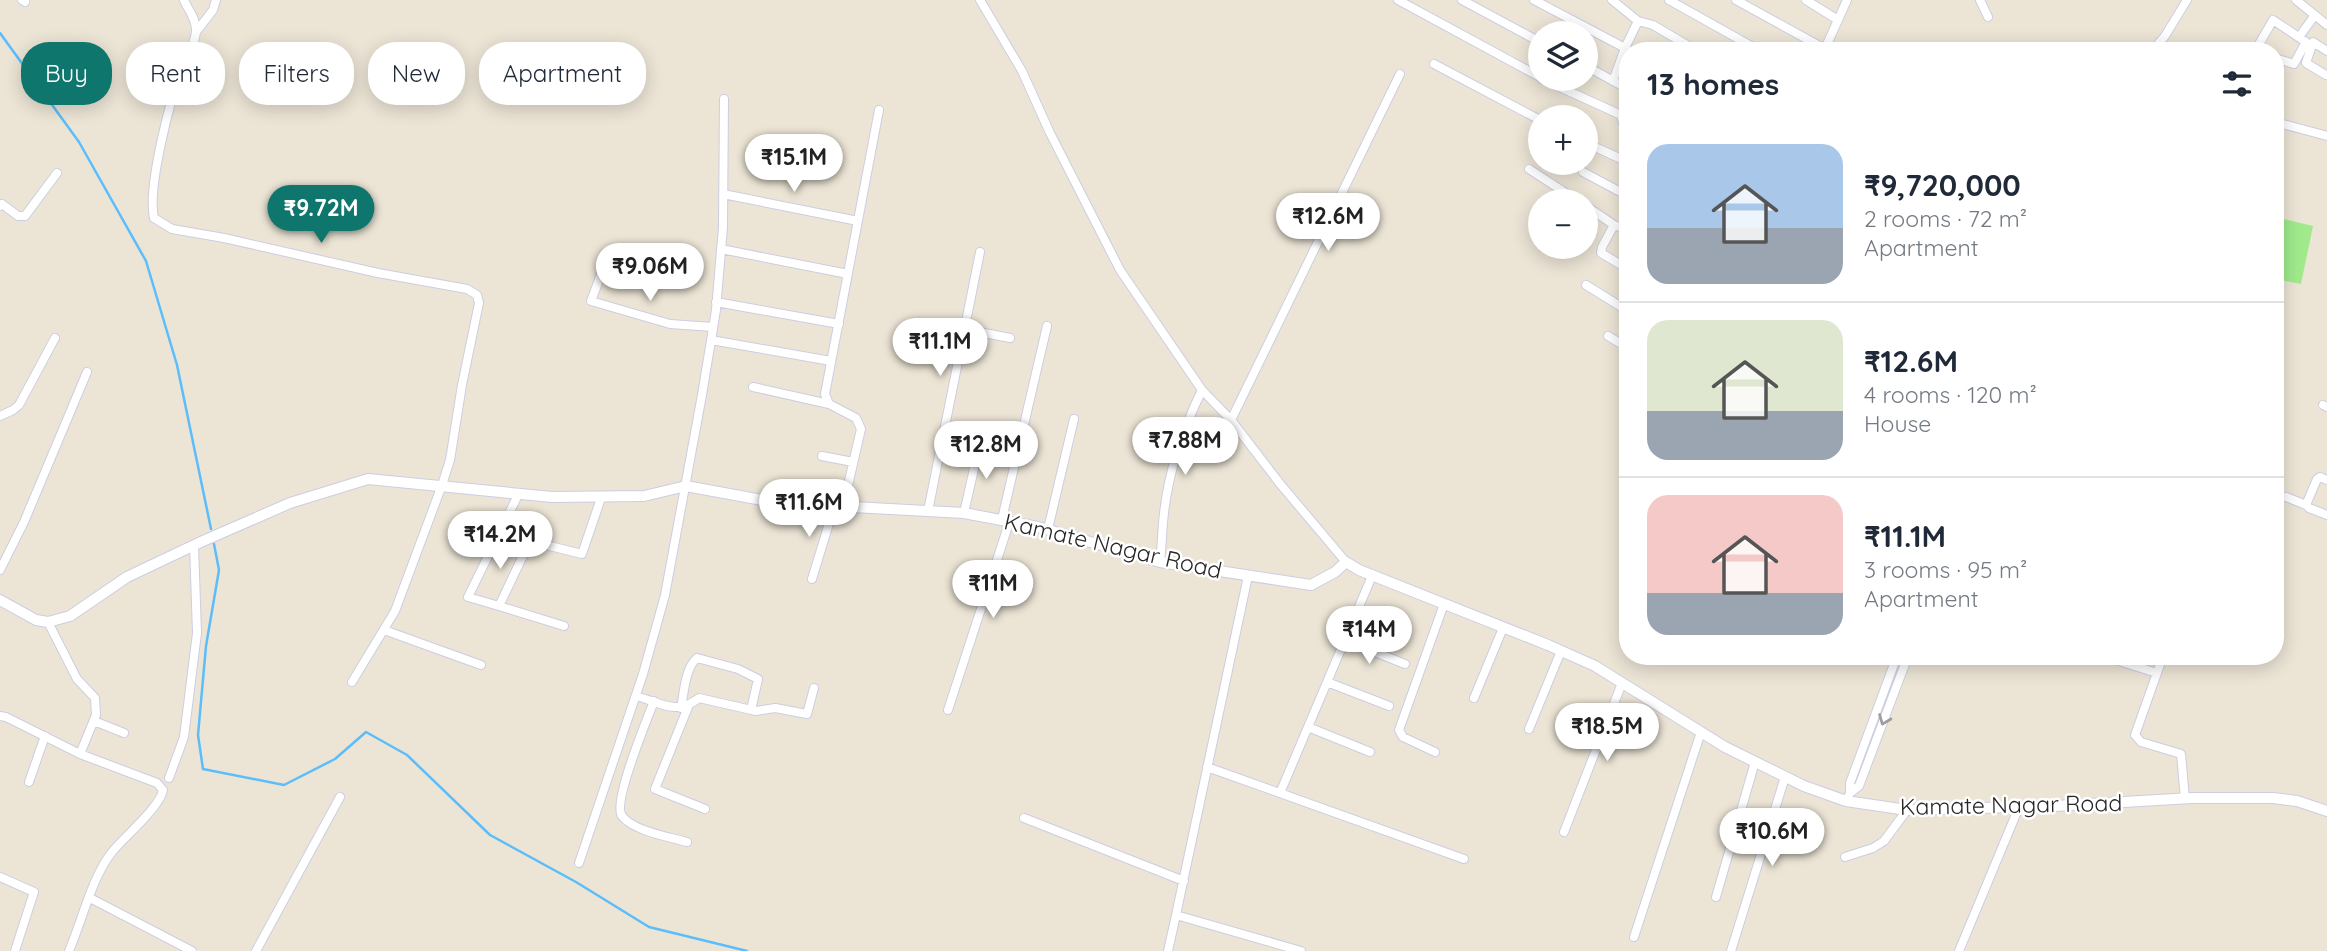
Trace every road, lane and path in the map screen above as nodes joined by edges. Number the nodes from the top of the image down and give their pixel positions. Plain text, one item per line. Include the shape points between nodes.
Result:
1 (184, 0) edge
2 (216, 0) edge
3 (980, 0) edge
4 (1398, 0) edge
5 (1462, 0) edge
6 (1534, 0) edge
7 (1612, 0) edge
8 (1670, 0) edge
9 (1736, 0) edge
10 (1806, 0) edge
11 (1847, 0) edge
12 (1980, 0) edge
13 (2187, 0) edge
14 (2297, 0) edge
15 (2315, 15) junction
16 (1988, 17) dead end
17 (1838, 20) junction
18 (1639, 21) junction
19 (2327, 24) edge
20 (196, 32) junction
21 (1528, 36) edge
22 (2299, 37) junction
23 (1631, 42) edge
24 (1682, 42) edge
25 (1744, 42) edge
26 (1810, 42) edge
27 (1828, 42) edge
28 (2160, 42) edge
29 (2260, 42) edge
30 (1619, 44) edge
31 (2327, 51) edge
32 (2284, 61) edge
33 (1434, 64) dead end
34 (1619, 68) edge
35 (1528, 71) edge
36 (1598, 73) edge
37 (1400, 74) dead end
38 (2326, 75) edge
39 (1613, 81) junction
40 (1619, 84) edge
41 (1568, 91) edge
42 (724, 99) dead end
43 (879, 110) dead end
44 (1528, 114) edge
45 (1619, 115) edge
46 (2284, 124) edge
47 (2327, 136) edge
48 (1598, 148) edge
49 (1619, 158) edge
50 (57, 173) dead end
51 (1538, 175) edge
52 (1589, 175) edge
53 (1560, 189) edge
54 (1619, 191) edge
55 (723, 194) junction
56 (0, 206) edge
57 (1598, 214) edge
58 (858, 221) junction
59 (1614, 225) junction
60 (1619, 227) edge
61 (721, 249) junction
62 (980, 252) dead end
63 (605, 264) dead end
64 (1619, 264) edge
65 (848, 274) junction
66 (1586, 285) dead end
67 (716, 302) junction
68 (1619, 305) edge
69 (839, 324) junction
70 (1046, 326) dead end
71 (713, 327) junction
72 (964, 329) junction
73 (1608, 336) dead end
74 (55, 338) dead end
75 (1010, 338) dead end
76 (711, 340) junction
77 (1619, 343) edge
78 (831, 361) junction
79 (87, 372) dead end
80 (753, 387) dead end
81 (1202, 390) junction
82 (829, 404) junction
83 (0, 416) edge
84 (1074, 419) dead end
85 (1231, 419) junction
86 (980, 442) dead end
87 (822, 456) dead end
88 (853, 463) junction
89 (2327, 480) edge
90 (442, 485) junction
91 (686, 486) junction
92 (519, 493) junction
93 (2286, 496) dead end
94 (601, 498) junction
95 (2306, 505) junction
96 (838, 507) junction
97 (929, 511) junction
98 (964, 513) junction
99 (2327, 515) edge
100 (1006, 520) junction
101 (1048, 529) junction
102 (194, 545) junction
103 (1160, 562) junction
104 (1346, 562) junction
105 (0, 570) edge
106 (1248, 576) junction
107 (1372, 576) junction
108 (812, 579) dead end
109 (0, 600) edge
110 (1444, 604) junction
111 (499, 606) junction
112 (48, 622) junction
113 (564, 626) dead end
114 (1503, 628) junction
115 (384, 630) junction
116 (1345, 640) junction
117 (1561, 651) junction
118 (481, 664) dead end
119 (1405, 664) dead end
120 (1894, 665) edge
121 (1905, 665) edge
122 (2132, 665) edge
123 (2160, 665) edge
124 (2157, 673) junction
125 (352, 682) dead end
126 (1327, 682) junction
127 (1622, 683) junction
128 (814, 688) dead end
129 (1884, 691) junction
130 (1894, 694) junction
131 (636, 696) junction
132 (1474, 698) dead end
133 (654, 701) junction
134 (1389, 706) dead end
135 (684, 707) junction
136 (751, 710) junction
137 (948, 710) dead end
138 (0, 716) edge
139 (94, 721) junction
140 (1308, 727) junction
141 (1529, 729) dead end
142 (1701, 732) junction
143 (124, 733) dead end
144 (45, 736) junction
145 (1370, 752) dead end
146 (1435, 752) dead end
147 (80, 754) junction
148 (1755, 762) junction
149 (1207, 767) junction
150 (1784, 777) junction
151 (169, 778) dead end
152 (29, 782) dead end
153 (1280, 793) junction
154 (340, 797) dead end
155 (1848, 797) junction
156 (2185, 799) junction
157 (2019, 807) junction
158 (705, 808) dead end
159 (1907, 810) junction
160 (2327, 811) edge
161 (1024, 818) dead end
162 (1564, 832) dead end
163 (688, 842) dead end
164 (1845, 857) dead end
165 (1464, 859) dead end
166 (579, 863) dead end
167 (0, 877) edge
168 (1184, 881) junction
169 (1716, 897) dead end
170 (90, 898) junction
171 (1176, 915) junction
172 (1633, 937) dead end
173 (15, 951) edge
174 (69, 951) edge
175 (192, 951) edge
176 (256, 951) edge
177 (1168, 951) edge
178 (1301, 951) edge
179 (1731, 951) edge
180 (1959, 951) edge

1 - 20 street
2 - 20 street
3 - 81 street via 1022,71 1120,270
4 - 35 street
5 - 21 street
6 - 30 street
7 - 18 street
8 - 25 street
9 - 26 street
10 - 17 street
11 - 17 street
12 - 16 street
13 - 28 street
14 - 15 street
15 - 19 street
15 - 22 street
17 - 27 street
18 - 23 street
18 - 24 street
20 - 90 street via 167,122 151,205 154,218 172,229 473,291 479,303
22 - 29 street via 2273,20
22 - 32 street via 2306,41 2294,64
31 - 38 street via 2313,42 2306,63
33 - 44 street
34 - 39 street
36 - 39 street
37 - 85 street
39 - 40 street
41 - 45 street
42 - 55 street
43 - 58 street
46 - 47 street
48 - 49 street
50 - 56 street via 25,216
51 - 53 street
52 - 54 street
55 - 58 street
55 - 61 street
57 - 59 street
58 - 65 street
59 - 60 street
59 - 64 street via 1601,253
61 - 65 street
61 - 67 street
62 - 72 street
63 - 71 street via 591,301 670,324
65 - 69 street
66 - 68 street
67 - 69 street
67 - 71 street
69 - 78 street
70 - 100 street
71 - 76 street
72 - 75 street
72 - 97 street
73 - 77 street
74 - 83 street via 19,405
76 - 78 street
76 - 91 street
78 - 82 street via 825,394
79 - 105 street
80 - 82 street
81 - 85 street
81 - 103 street via 1177,449
82 - 88 street via 856,418 860,425
84 - 101 street
85 - 104 street
86 - 98 street
87 - 88 street
88 - 96 street
89 - 95 street via 2316,479
90 - 92 street, Kamate Nagar Road
90 - 102 street, Kamate Nagar Road via 368,479 290,503
90 - 115 street
91 - 94 street, Kamate Nagar Road via 644,496
91 - 96 street, Kamate Nagar Road via 778,503
91 - 131 street via 665,595
92 - 94 street, Kamate Nagar Road
92 - 111 street via 468,597
93 - 95 street
94 - 111 street via 582,554 530,541
95 - 99 street
96 - 97 street, Kamate Nagar Road
96 - 108 street
97 - 98 street, Kamate Nagar Road
98 - 100 street, Kamate Nagar Road
100 - 101 street, Kamate Nagar Road
100 - 137 street
101 - 103 street, Kamate Nagar Road
102 - 112 street, Kamate Nagar Road via 127,578 70,616
102 - 151 street via 197,634 184,737
103 - 106 street, Kamate Nagar Road
104 - 106 street, Kamate Nagar Road via 1311,585
104 - 107 street, Kamate Nagar Road
106 - 149 street
107 - 110 street, Kamate Nagar Road
107 - 116 street
109 - 112 street
110 - 114 street, Kamate Nagar Road
110 - 146 street via 1399,730 1403,737
111 - 113 street
112 - 139 street via 77,679 96,698
114 - 117 street, Kamate Nagar Road
114 - 132 street
115 - 118 street
115 - 125 street
116 - 119 street
116 - 126 street
117 - 127 street, Kamate Nagar Road
117 - 141 street
120 - 129 street
121 - 130 street
122 - 124 street
123 - 124 street
124 - 156 street via 2135,734 2141,742 2181,754
126 - 134 street
126 - 140 street
127 - 142 street, Kamate Nagar Road
127 - 162 street
128 - 136 street via 807,714 775,708
129 - 130 street
129 - 155 street
130 -> 155 street via 1858,786
131 - 133 street
131 - 166 street
133 - 135 street via 676,709
133 - 163 street via 623,786 619,810 636,827
135 - 136 street via 699,698
135 - 136 street via 692,662 697,658 758,679
135 - 158 street via 655,789
138 - 144 street
139 - 143 street
139 - 147 street
140 - 145 street
140 - 153 street
142 - 148 street, Kamate Nagar Road
142 - 172 street
144 - 147 street
144 - 152 street
147 - 170 street via 157,783 163,790 158,804 110,855
148 - 150 street, Kamate Nagar Road
148 - 169 street
149 - 153 street
149 - 168 street
150 - 155 street, Kamate Nagar Road
150 - 179 street
153 - 165 street
154 - 176 street
155 - 159 street, Kamate Nagar Road
156 - 157 street, Kamate Nagar Road
156 - 160 street, Kamate Nagar Road via 2273,798
157 - 159 street, Kamate Nagar Road
157 - 180 street
159 - 164 street via 1884,841
161 - 168 street
167 - 173 street via 34,891
168 - 171 street
170 - 174 street
170 - 175 street
171 - 177 street
171 - 178 street

